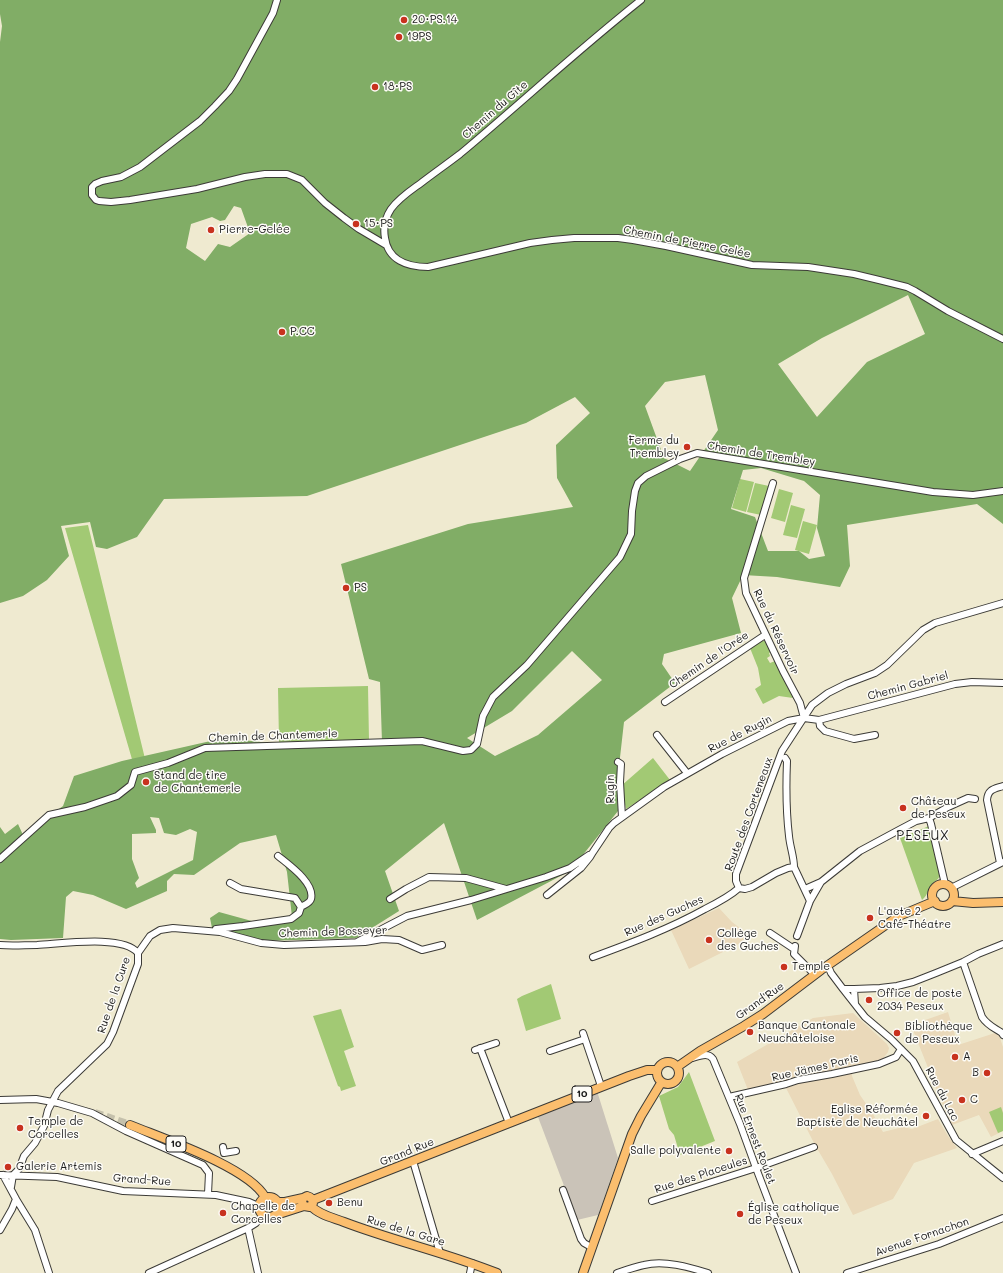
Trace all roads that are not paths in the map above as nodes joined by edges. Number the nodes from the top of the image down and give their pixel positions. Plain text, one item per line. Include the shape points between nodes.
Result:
1 (278, 0) edge
2 (640, 0) edge
3 (386, 245) junction
4 (1003, 339) edge
5 (773, 483) dead end
6 (1003, 490) edge
7 (1003, 603) edge
8 (765, 635) junction
9 (1003, 683) edge
10 (665, 702) dead end
11 (804, 718) junction
12 (819, 720) junction
13 (657, 735) dead end
14 (875, 735) dead end
15 (463, 751) joint
16 (785, 758) dead end
17 (618, 762) dead end
18 (688, 773) junction
19 (1003, 786) edge
20 (975, 799) dead end
21 (622, 816) junction
22 (929, 818) junction
23 (592, 852) junction
24 (278, 856) dead end
25 (0, 859) edge
26 (1001, 862) edge
27 (794, 867) junction
28 (821, 882) junction
29 (230, 883) dead end
30 (948, 886) junction
31 (739, 888) junction
32 (506, 889) junction
33 (805, 889) junction
34 (547, 895) dead end
35 (390, 899) dead end
36 (810, 901) junction
37 (935, 901) junction
38 (952, 901) junction
39 (1003, 902) edge
40 (301, 907) junction
41 (206, 930) junction
42 (770, 933) dead end
43 (798, 936) dead end
44 (356, 942) junction
45 (1003, 944) edge
46 (0, 945) edge
47 (442, 945) dead end
48 (138, 953) junction
49 (593, 957) dead end
50 (963, 962) junction
51 (828, 966) junction
52 (815, 975) junction
53 (843, 989) junction
54 (854, 989) junction
55 (855, 1004) junction
56 (582, 1033) dead end
57 (1003, 1036) edge
58 (585, 1039) junction
59 (496, 1043) dead end
60 (901, 1049) junction
61 (550, 1051) dead end
62 (690, 1058) junction
63 (677, 1067) junction
64 (657, 1070) junction
65 (661, 1082) junction
66 (601, 1086) junction
67 (728, 1097) junction
68 (0, 1100) edge
69 (52, 1102) junction
70 (509, 1123) junction
71 (130, 1125) tunnel mouth
72 (1003, 1141) edge
73 (223, 1147) dead end
74 (814, 1147) dead end
75 (236, 1151) dead end
76 (972, 1154) junction
77 (413, 1161) junction
78 (756, 1168) junction
79 (2, 1175) edge
80 (13, 1175) junction
81 (1003, 1178) edge
82 (11, 1187) junction
83 (563, 1190) dead end
84 (208, 1194) junction
85 (265, 1198) junction
86 (16, 1199) junction
87 (652, 1201) dead end
88 (278, 1202) junction
89 (308, 1203) junction
90 (258, 1206) junction
91 (276, 1215) junction
92 (262, 1216) junction
93 (1003, 1218) edge
94 (248, 1228) junction
95 (0, 1230) edge
96 (591, 1247) junction
97 (440, 1253) junction
98 (472, 1263) junction
99 (49, 1273) edge
100 (149, 1273) edge
101 (258, 1273) edge
102 (470, 1273) edge
103 (497, 1273) edge
104 (578, 1273) edge
105 (583, 1273) edge
106 (617, 1273) edge
107 (708, 1273) edge
108 (796, 1273) edge
109 (847, 1273) edge

1 - 3 street, Chemin de Pierre Gelée via 273,14 229,92 200,120 140,168 121,177 95,184 92,187 92,195 99,201 130,200 196,189 245,177 288,174 302,180 358,229
2 - 3 street, Chemin du Gîte via 458,155 400,198 385,222
3 - 4 street, Chemin de Pierre Gelée via 398,259 408,265 420,267 552,240 633,240 752,265 808,267 854,274 906,287
5 - 8 street, Rue du Réservoir via 744,578 746,592
6 - 15 street, Chemin de Trembley via 973,495 933,492 696,453 680,459 646,476 638,483 634,491 632,534 620,557 527,665 493,697 483,716 477,744 471,750
7 - 11 street, Route des Corteneaux via 934,623 922,630 887,665 875,673 828,693 812,705
8 - 10 street, Chemin de l'Orée
8 - 11 street, Rue du Réservoir via 800,703
9 - 12 street, Chemin Gabriel via 955,684
11 - 12 street, Chemin Gabriel
11 - 18 street, Rue de Rugin via 788,721
11 - 31 street, Route des Corteneaux via 782,751 736,874
12 - 14 street via 825,731 854,739
13 - 18 street
15 - 25 street, Chemin de Chantemerle via 422,742 204,748 168,763 135,772 131,785 117,796 86,807 49,815
16 - 27 street via 789,838
17 - 21 street, Rugin via 621,764
18 - 21 street, Rue de Rugin
19 - 26 street via 991,790 987,800
20 - 22 street via 968,798
21 - 23 street, Rue de Rugin via 609,828
22 - 28 street via 910,824 860,851
22 - 30 street
23 - 32 street, Rue de Rugin via 570,868
23 - 34 street, Rue de Rugin via 581,868
24 - 40 street via 302,877 310,889 311,899
26 - 30 street
27 - 31 street, Route des Corteneaux via 776,873 746,889
27 - 33 street
28 - 33 street
28 - 36 street
29 - 40 street via 241,888 295,898
30 - 37 main road via 940,885 935,888
30 - 38 main road via 954,894
31 - 49 street, Rue des Guches via 733,894 688,918
32 - 35 street via 466,878 429,877
32 - 44 street, Rue de Rugin via 407,916
33 - 36 street
36 - 43 street
37 - 38 main road via 943,905
37 - 51 main road, Grand'Rue via 893,920
38 - 39 main road
40 - 41 street via 300,913 291,919
41 - 44 street, Chemin de Bosseyer via 261,943 284,945
41 - 48 street, Chemin de Bosseyer via 160,930 150,936
42 - 52 street via 794,947 794,954
44 - 47 street, Chemin de Bosseyer via 399,940 422,950
45 - 50 street
46 - 48 street, Rue de la Cure via 101,941 132,948
48 - 69 street, Rue de la Cure via 138,964 114,1032 107,1044 58,1091
50 - 54 street via 902,984
50 - 57 street via 982,1018
51 - 52 main road, Grand'Rue
51 - 53 street
52 - 62 main road, Grand'Rue via 763,1014
53 - 54 street
53 - 55 street, Rue du Lac
54 - 55 street
55 - 60 street, Rue du Lac via 865,1017
56 - 58 street
58 - 61 street
58 - 66 street
59 - 70 street via 478,1049
60 - 67 street, Rue Jämes Paris via 896,1057 879,1064
60 - 76 street, Rue du Lac via 913,1060 956,1140
62 - 63 main road, Grand'Rue
62 - 67 street, Rue Ernest Roulet via 706,1055 712,1057
63 - 64 main road via 668,1062 661,1064
63 - 65 main road via 679,1075 676,1081 669,1084
64 - 65 main road via 657,1077
64 - 66 main road, 10 via 647,1070
65 - 96 main road via 632,1134
66 - 70 main road, 10
67 - 78 street, Rue Ernest Roulet
68 - 69 street via 36,1099
69 - 80 street, Rue de la Cure via 35,1143
69 - 84 street via 92,1113 203,1165 209,1173
70 - 77 main road, Grand Rue / 10
71 - 85 main road, 10 via 230,1168 260,1189
72 - 76 street
73 - 75 street via 224,1153
74 - 78 street, Rue des Placeules
76 - 81 street, Rue du Lac
77 - 89 main road, Grand Rue / 10
77 - 97 street
78 - 87 street, Rue des Placeules
78 - 108 street, Rue Ernest Roulet
79 - 80 street, Grand-Rue
79 - 82 street
80 - 82 street
80 - 84 street, Grand-Rue via 57,1177 123,1191
82 - 86 street
83 - 96 street via 581,1239
84 - 90 street, Grand-Rue
85 - 88 main road via 273,1198
85 - 90 main road
86 - 95 street
86 - 99 street via 35,1230
88 - 89 main road, 10
88 - 91 main road
89 - 91 main road, 10
89 - 97 main road, Rue de la Gare via 321,1213 370,1232
90 - 92 main road
91 - 92 main road via 268,1218
92 - 94 street
93 - 109 street, Avenue Fornachon via 939,1244
94 - 100 street
94 - 101 street
96 - 104 main road
96 - 105 main road
97 - 98 main road, Rue de la Gare
98 - 102 street
98 - 103 main road, Rue de la Gare
106 - 107 street via 645,1264 664,1264 694,1268

